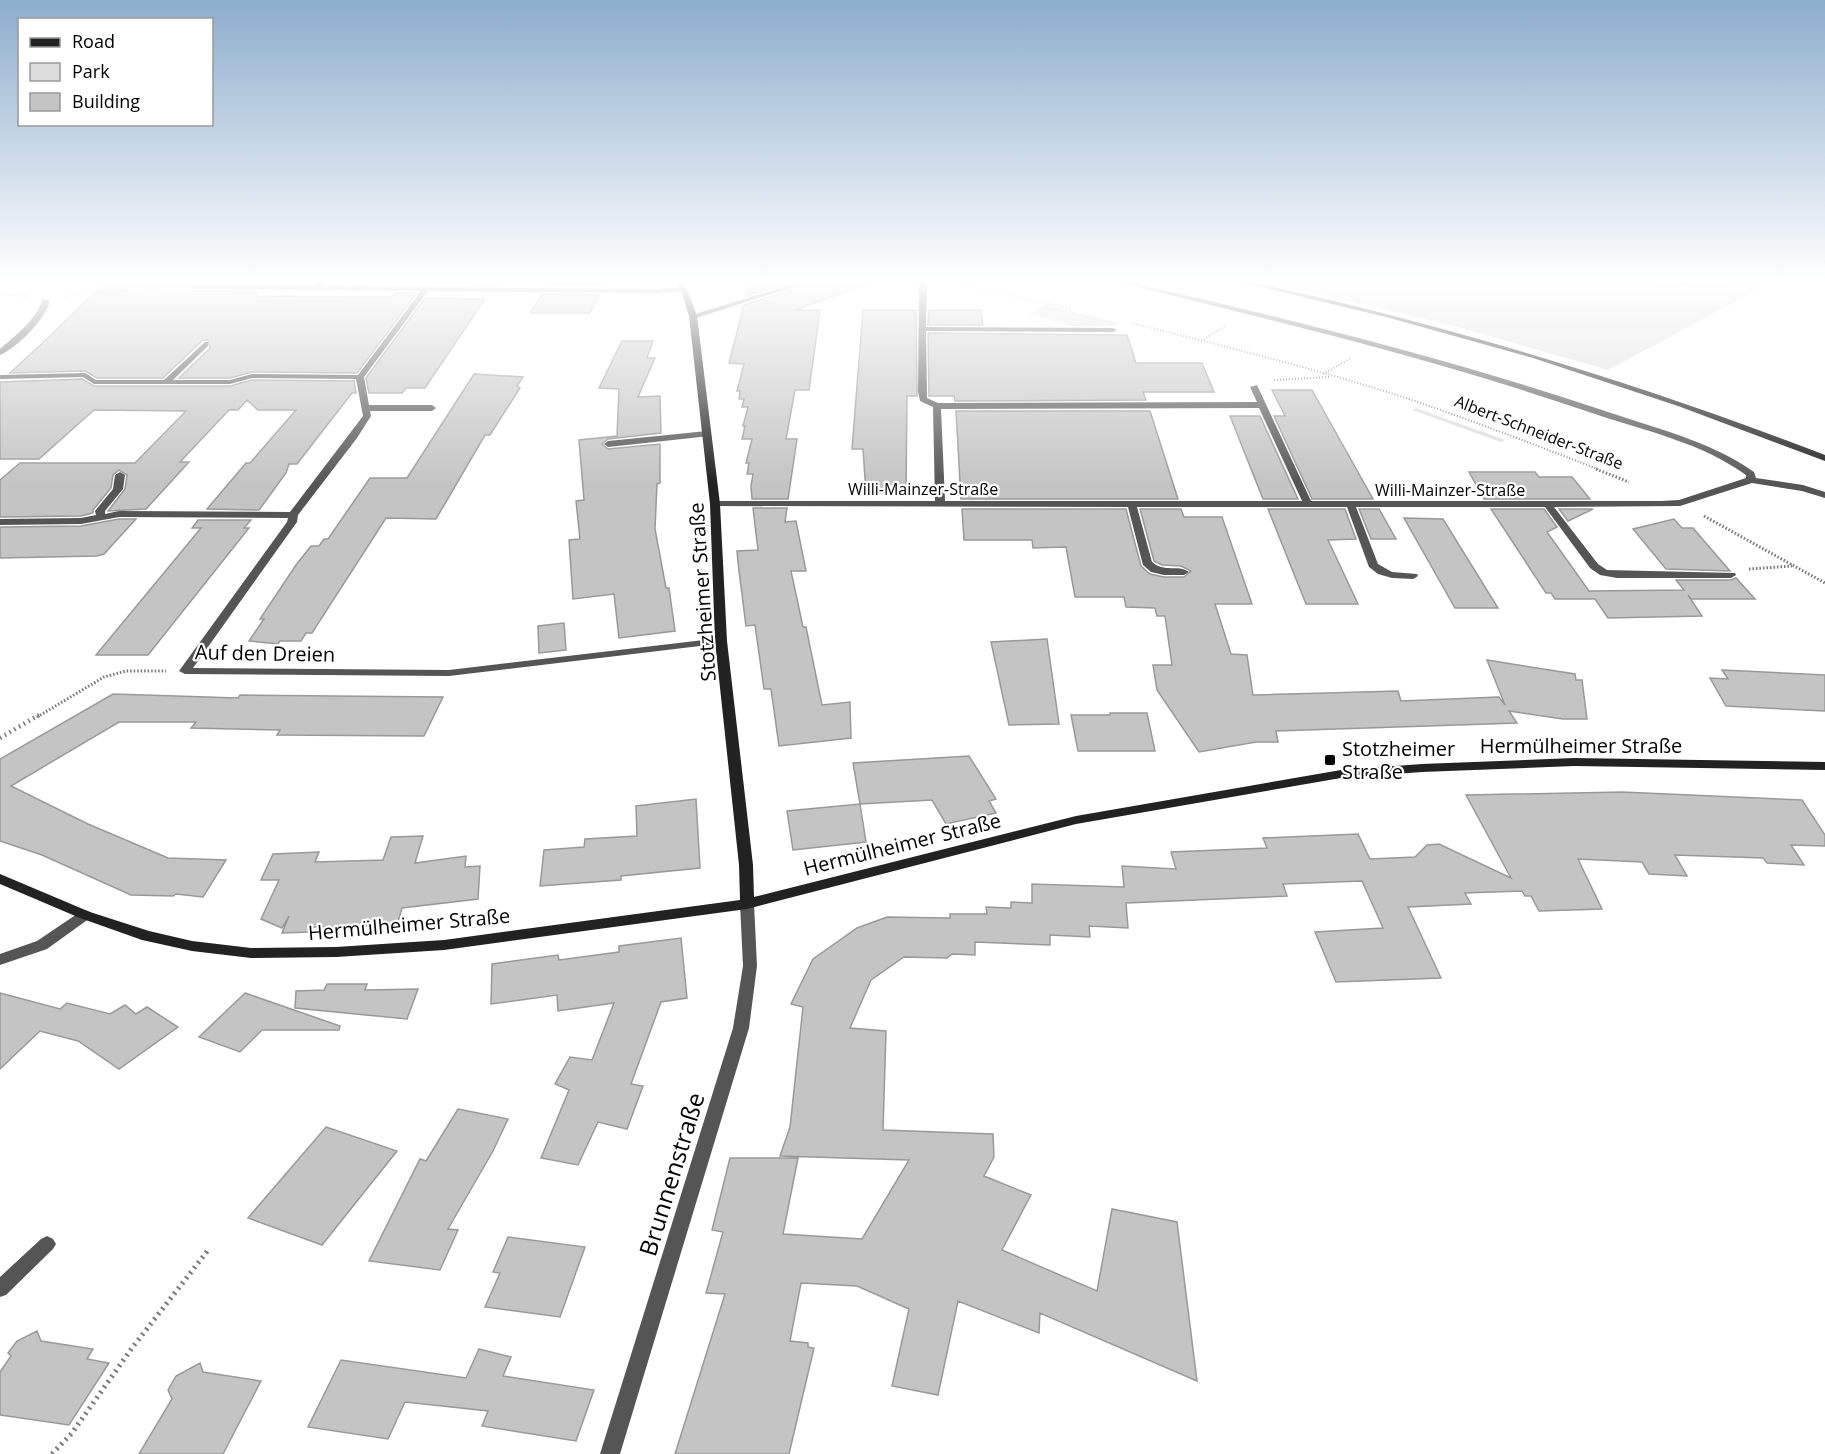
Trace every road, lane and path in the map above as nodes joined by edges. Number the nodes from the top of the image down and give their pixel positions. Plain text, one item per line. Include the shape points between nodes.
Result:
1 (201, 349) edge
2 (381, 349) edge
3 (697, 349) edge
4 (922, 349) edge
5 (1225, 349) edge
6 (1397, 349) edge
7 (1513, 349) edge
8 (0, 377) edge
9 (360, 377) junction
10 (1332, 377) junction
11 (166, 382) junction
12 (1254, 387) joint
13 (1261, 405) junction
14 (937, 406) junction
15 (367, 408) junction
16 (432, 408) dead end
17 (706, 434) junction
18 (608, 444) dead end
19 (1825, 458) edge
20 (120, 475) dead end
21 (1751, 480) junction
22 (1630, 483) dead end
23 (1825, 495) edge
24 (1680, 503) junction
25 (715, 504) junction
26 (940, 504) junction
27 (1132, 505) junction
28 (1308, 505) junction
29 (1351, 505) junction
30 (1548, 505) junction
31 (293, 515) junction
32 (101, 517) junction
33 (0, 522) edge
34 (1793, 566) junction
35 (1184, 572) dead end
36 (1731, 575) joint
37 (1413, 576) dead end
38 (1825, 583) edge
39 (721, 641) junction
40 (185, 671) junction
41 (0, 738) edge
42 (1825, 766) edge
43 (0, 879) edge
44 (747, 904) junction
45 (85, 915) junction
46 (0, 960) edge
47 (47, 1244) dead end
48 (209, 1249) dead end
49 (0, 1289) edge
50 (52, 1454) edge
51 (610, 1454) edge

1 - 11 street
2 - 9 street
3 - 17 street, Stotzheimer Straße
4 - 14 street via 923,399
5 - 10 path, Albert-Schneider-Straße
6 - 21 street, Albert-Schneider-Straße via 1535,390 1689,443 1741,465 1751,474
7 - 19 street via 1649,392
8 - 11 street via 85,375 94,382
9 - 11 street via 252,376 230,382
9 - 15 street
10 - 12 path via 1268,380
10 - 22 path, Albert-Schneider-Straße via 1488,427
12 - 13 street
13 - 14 street
13 - 28 street
14 - 26 street
15 - 16 street
15 - 31 street, Auf den Dreien via 367,416 354,436
17 - 18 street
17 - 25 street, Stotzheimer Straße
20 - 32 street via 118,489 100,511
21 - 23 street
21 - 24 street, Willi-Mainzer-Straße
24 - 30 street, Willi-Mainzer-Straße
24 - 34 path
25 - 26 street, Willi-Mainzer-Straße
25 - 39 street, Stotzheimer Straße
26 - 27 street, Willi-Mainzer-Straße
27 - 28 street, Willi-Mainzer-Straße
27 - 35 street via 1151,569
28 - 29 street, Willi-Mainzer-Straße
29 - 30 street, Willi-Mainzer-Straße
29 - 37 street, Willi-Mainzer-Straße via 1373,565 1393,576
30 - 36 street, Willi-Mainzer-Straße via 1594,567 1604,573
31 - 32 street
31 - 40 street, Auf den Dreien via 292,522
32 - 33 street via 81,521
34 - 36 path via 1732,570
34 - 38 path
39 - 40 street, Auf den Dreien via 449,673
39 - 44 street, Stotzheimer Straße
40 - 41 path via 126,671 104,677
42 - 44 street, Hermülheimer Straße via 1574,762 1341,774 1076,820
43 - 45 street, Hermülheimer Straße
44 - 45 street, Hermülheimer Straße via 444,945 336,952 251,953 192,946
44 - 51 street, Brunnenstraße via 750,966 741,1028
45 - 46 street via 42,945
47 - 49 street
48 - 50 path via 121,1361 66,1442

